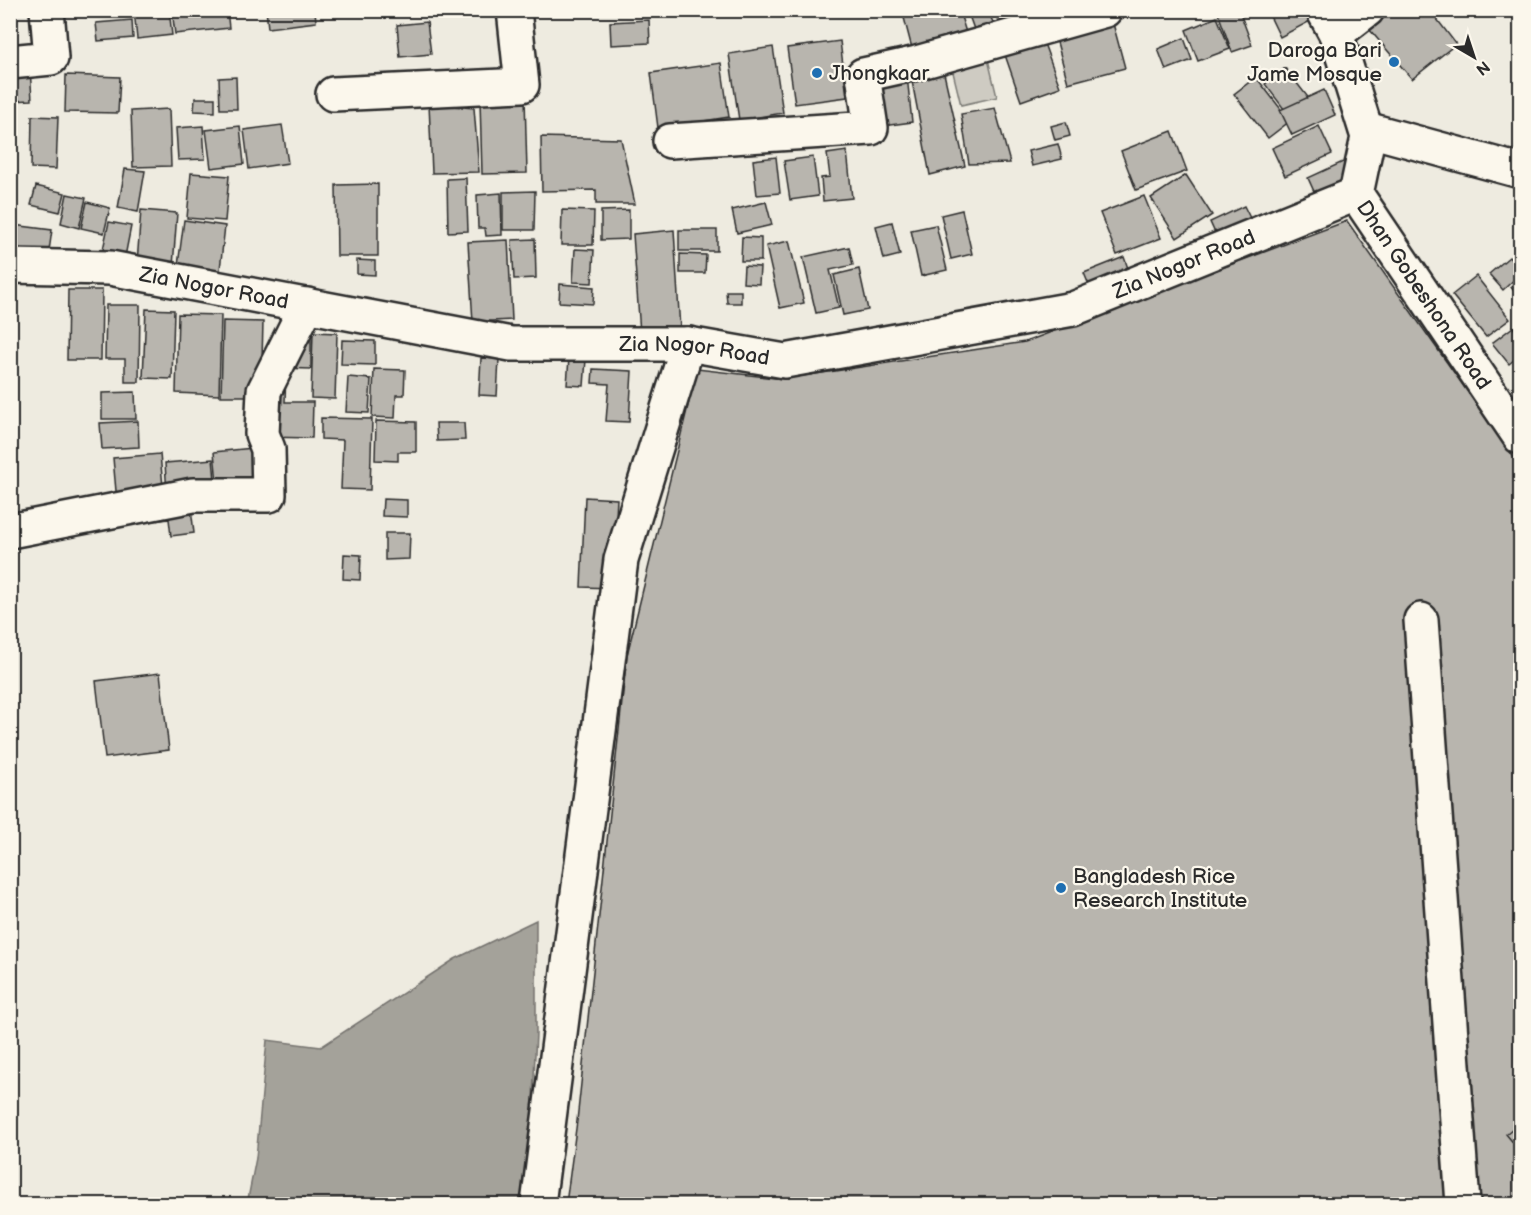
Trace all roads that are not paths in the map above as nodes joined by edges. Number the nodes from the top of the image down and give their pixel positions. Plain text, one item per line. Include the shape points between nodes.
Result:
1 (46, 10) edge
2 (514, 10) edge
3 (1105, 10) edge
4 (1367, 10) edge
5 (1329, 22) edge
6 (10, 62) edge
7 (333, 94) dead end
8 (1366, 129) junction
9 (670, 141) dead end
10 (1521, 171) edge
11 (1356, 194) junction
12 (10, 266) edge
13 (307, 305) junction
14 (688, 344) junction
15 (1521, 436) edge
16 (10, 531) edge
17 (1421, 620) dead end
18 (538, 1204) edge
19 (1463, 1204) edge

1 - 6 street via 51,58
2 - 7 street via 522,85
3 - 9 street via 863,75 872,128
4 - 5 street
5 - 8 street, Dhan Gobeshona Road
8 - 10 street
8 - 11 street, Dhan Gobeshona Road via 1368,137
11 - 14 street, Zia Nogor Road via 1073,309 785,361
11 - 15 street, Dhan Gobeshona Road
12 - 13 street, Zia Nogor Road via 110,268
13 - 14 street, Zia Nogor Road via 511,344
13 - 16 street via 264,391 262,434 268,449 269,495 193,495
14 - 18 street via 621,560
17 - 19 street

